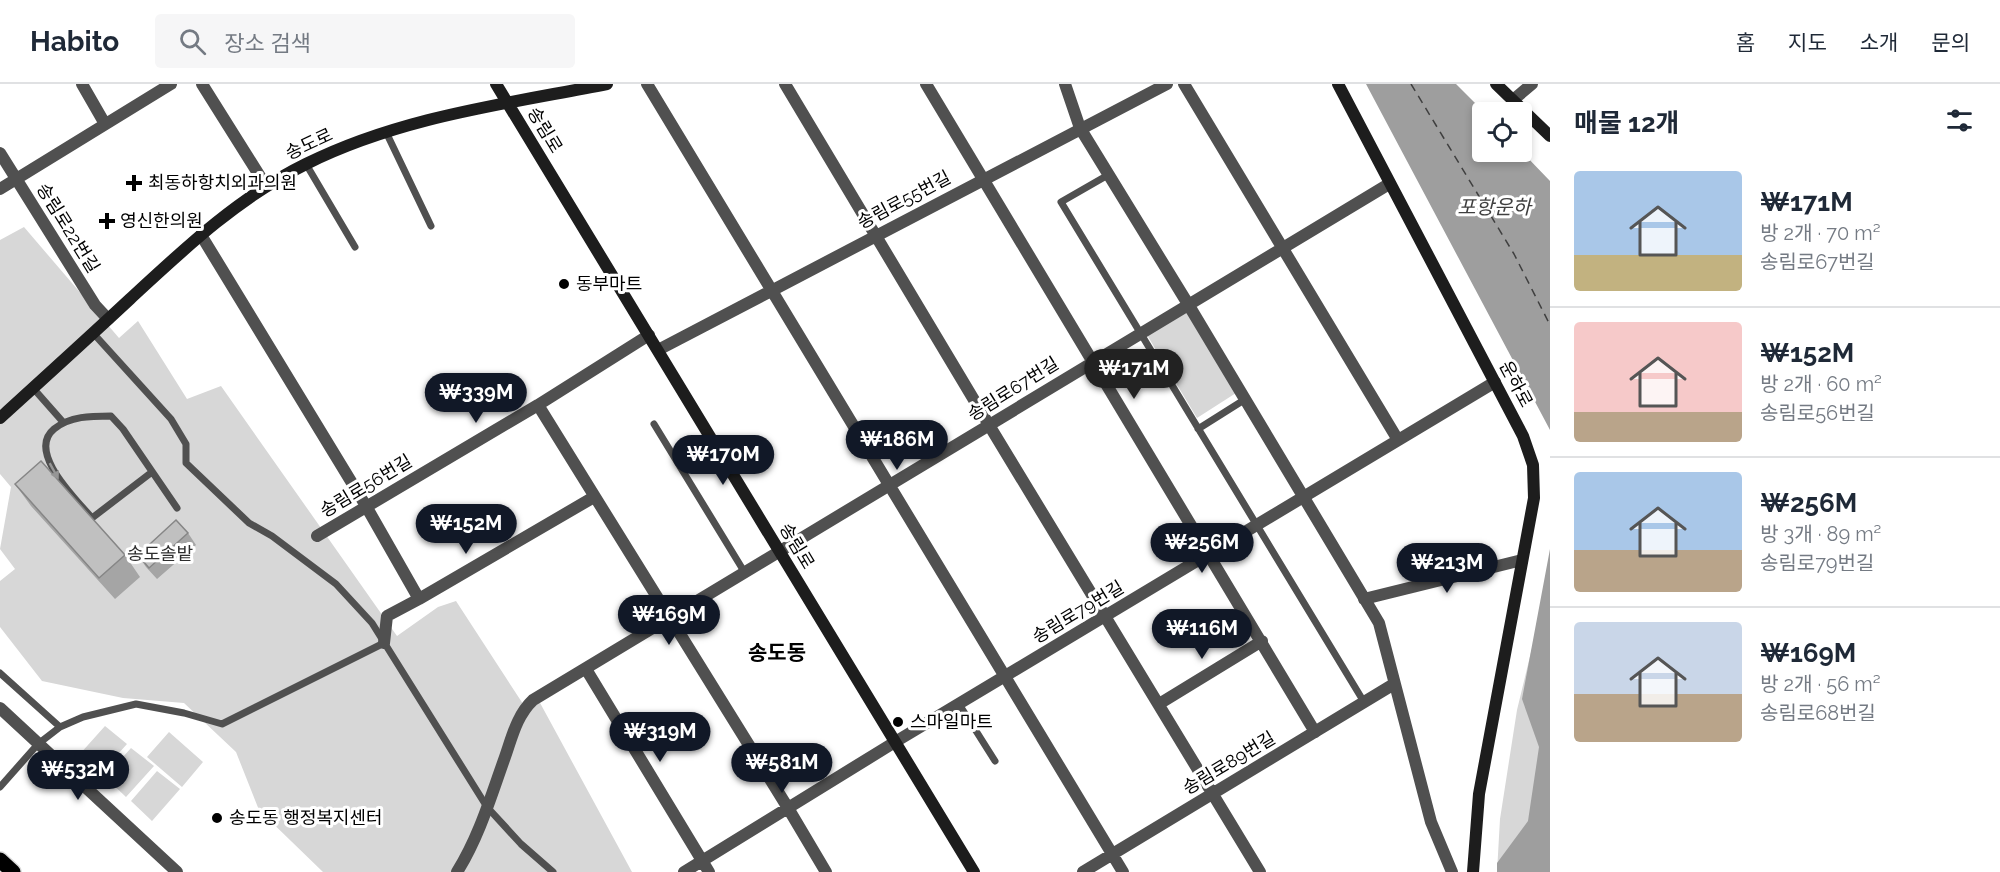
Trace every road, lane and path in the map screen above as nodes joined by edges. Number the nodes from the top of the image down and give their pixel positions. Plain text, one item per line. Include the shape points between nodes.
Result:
1 (82, 84) edge
2 (171, 84) edge
3 (202, 84) edge
4 (496, 84) edge
5 (607, 84) edge
6 (646, 84) edge
7 (786, 84) edge
8 (926, 84) edge
9 (1065, 84) edge
10 (1167, 84) edge
11 (1184, 84) edge
12 (1338, 84) edge
13 (1496, 84) edge
14 (1532, 84) edge
15 (1513, 100) junction
16 (508, 103) junction
17 (105, 124) junction
18 (1080, 128) junction
19 (386, 132) junction
20 (1550, 136) edge
21 (0, 153) edge
22 (306, 164) junction
23 (1108, 175) junction
24 (16, 179) junction
25 (982, 179) junction
26 (1389, 184) junction
27 (266, 186) junction
28 (0, 189) edge
29 (431, 226) dead end
30 (201, 235) junction
31 (875, 235) junction
32 (355, 247) dead end
33 (1283, 248) junction
34 (771, 291) junction
35 (1188, 304) junction
36 (108, 319) junction
37 (93, 333) junction
38 (1141, 333) junction
39 (648, 335) junction
40 (658, 350) junction
41 (1093, 361) junction
42 (1495, 382) junction
43 (33, 388) junction
44 (1244, 400) junction
45 (538, 405) junction
46 (0, 418) edge
47 (63, 422) junction
48 (654, 424) dead end
49 (989, 425) junction
50 (1198, 429) junction
51 (1398, 440) junction
52 (152, 472) junction
53 (889, 485) junction
54 (594, 497) junction
55 (1302, 497) junction
56 (366, 506) junction
57 (177, 508) dead end
58 (1257, 525) junction
59 (317, 536) dead end
60 (780, 552) junction
61 (1209, 553) junction
62 (1522, 560) junction
63 (745, 573) junction
64 (420, 599) junction
65 (1364, 599) junction
66 (1106, 616) junction
67 (670, 618) junction
68 (1262, 641) junction
69 (384, 643) junction
70 (586, 669) junction
71 (0, 673) edge
72 (1004, 677) junction
73 (1394, 684) junction
74 (1364, 702) junction
75 (959, 704) junction
76 (1159, 704) junction
77 (0, 708) edge
78 (60, 727) junction
79 (1315, 732) junction
80 (895, 742) junction
81 (38, 744) junction
82 (995, 761) dead end
83 (0, 787) edge
84 (1213, 794) junction
85 (487, 807) junction
86 (788, 808) junction
87 (1113, 854) junction
88 (0, 860) edge
89 (705, 866) edge
90 (13, 872) edge
91 (177, 872) edge
92 (457, 872) edge
93 (553, 872) edge
94 (684, 872) edge
95 (826, 872) edge
96 (974, 872) edge
97 (1083, 872) edge
98 (1123, 872) edge
99 (1260, 872) edge
100 (1452, 872) edge
101 (1473, 872) edge

1 - 17 street
2 - 17 street
3 - 27 street
4 - 16 street, 송림로
5 - 16 street, 송도로
6 - 34 street
7 - 31 street
8 - 25 street
9 - 18 street
10 - 18 street, 송림로55번길
11 - 33 street
12 - 26 street, 운하로
13 - 15 street
14 - 15 street
15 - 20 street
16 - 19 street, 송도로
16 - 39 street, 송림로
17 - 24 street
18 - 23 street
18 - 25 street, 송림로55번길
19 - 22 street, 송도로
19 - 29 lane
21 - 24 street, 송림로22번길
22 - 27 street, 송도로
22 - 32 lane
23 - 35 street
23 - 38 lane via 1061,202
24 - 28 street
24 - 36 street, 송림로22번길 via 95,305
25 - 31 street, 송림로55번길
25 - 41 street
26 - 33 street, 송림로67번길
26 - 42 street, 운하로
27 - 30 street, 송도로
30 - 36 street, 송도로
30 - 56 street
31 - 34 street, 송림로55번길
31 - 49 street
33 - 35 street, 송림로67번길
33 - 51 street
34 - 40 street, 송림로55번길
34 - 53 street
35 - 38 street, 송림로67번길
35 - 44 street
36 - 37 street, 송도로
37 - 43 street, 송도로
37 - 69 lane via 171,419 186,444 186,463 249,523 336,584 372,623
38 - 41 street, 송림로67번길
38 - 50 lane
39 - 40 street, 송림로
39 - 45 street, 송림로56번길
40 - 60 street, 송림로
41 - 49 street, 송림로67번길
41 - 61 street
42 - 51 street, 송림로79번길
42 - 62 street, 운하로 via 1533,465 1534,498
43 - 46 street, 송도로
43 - 47 lane
44 - 50 lane
44 - 55 street
45 - 54 street
45 - 56 street, 송림로56번길
47 - 52 lane via 111,416
47 -> 52 lane via 48,434 45,451 60,480 92,518
48 - 63 lane
49 - 53 street, 송림로67번길
49 - 66 street
50 - 58 lane
51 - 55 street, 송림로79번길
52 - 57 lane
53 - 60 street, 송림로67번길
53 - 72 street
54 - 64 street
54 - 67 street
55 - 58 street, 송림로79번길
55 - 65 street
56 - 59 street, 송림로56번길
56 - 64 street
58 - 61 street, 송림로79번길
58 - 74 lane
60 - 63 street, 송림로67번길
60 - 80 street, 송림로
61 - 66 street, 송림로79번길
61 - 68 street
62 - 65 street
62 - 101 street, 운하로 via 1479,794
63 - 67 street, 송림로67번길
64 - 69 street via 387,616
65 - 73 street via 1379,623
66 - 72 street, 송림로79번길
66 - 76 street
67 - 70 street, 송림로67번길
67 - 86 street
68 - 76 street
68 - 79 street
69 - 78 lane via 222,724 136,704
69 - 85 lane
70 - 85 street, 송림로67번길 via 525,707
70 - 89 street
71 - 78 lane
72 - 75 street, 송림로79번길
72 - 87 street
73 - 74 street, 송림로89번길
73 - 100 street via 1431,822
74 - 79 street, 송림로89번길
75 - 80 street, 송림로79번길
75 - 82 lane
76 - 84 street
77 - 81 street
78 - 81 lane
79 - 84 street, 송림로89번길
80 - 86 street, 송림로79번길
80 - 96 street, 송림로
81 - 83 lane
81 - 91 street
84 - 87 street, 송림로89번길
84 - 99 street
85 - 92 street, 송림로67번길
85 - 93 lane
86 - 89 street, 송림로79번길
86 - 95 street
87 - 97 street, 송림로89번길
87 - 98 street
88 - 90 main road
89 - 94 street, 송림로79번길

